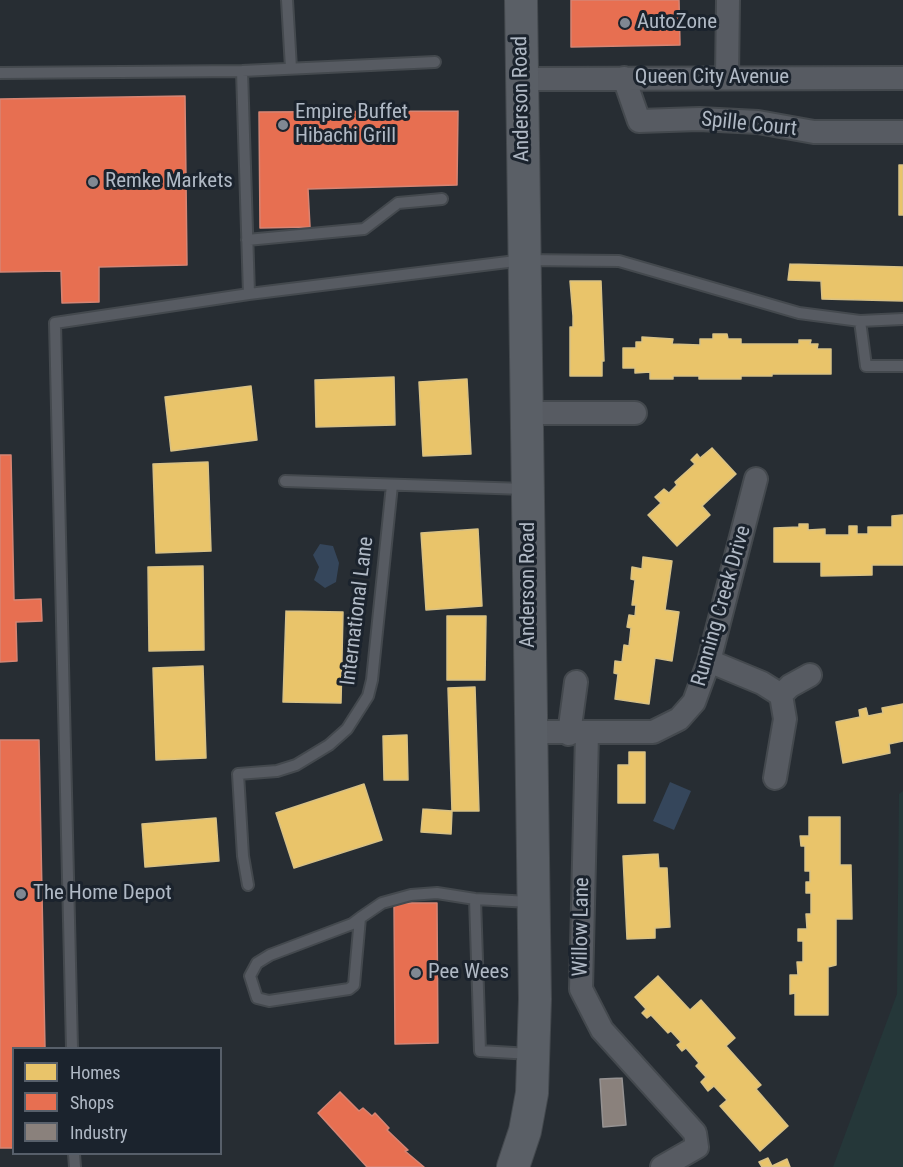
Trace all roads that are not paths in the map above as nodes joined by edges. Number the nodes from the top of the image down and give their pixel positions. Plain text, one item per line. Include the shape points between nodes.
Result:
1 (287, 0) edge
2 (520, 0) edge
3 (728, 0) edge
4 (435, 62) dead end
5 (291, 68) junction
6 (242, 71) junction
7 (0, 73) edge
8 (624, 78) junction
9 (726, 78) junction
10 (903, 78) edge
11 (522, 79) junction
12 (903, 132) edge
13 (442, 199) dead end
14 (247, 240) junction
15 (524, 260) junction
16 (249, 294) junction
17 (903, 319) edge
18 (860, 321) junction
19 (903, 366) edge
20 (526, 413) junction
21 (635, 413) dead end
22 (756, 479) dead end
23 (285, 481) dead end
24 (393, 485) junction
25 (528, 489) junction
26 (709, 661) junction
27 (810, 675) dead end
28 (576, 682) dead end
29 (781, 695) junction
30 (529, 732) junction
31 (578, 734) junction
32 (775, 778) dead end
33 (248, 885) dead end
34 (475, 899) junction
35 (533, 902) junction
36 (360, 918) junction
37 (72, 1047) edge
38 (534, 1054) junction
39 (513, 1167) edge
40 (662, 1167) edge

1 - 5 lane
2 - 11 street, Anderson Road
3 - 9 street
4 - 5 lane
5 - 6 lane
6 - 7 lane
6 - 14 lane
8 - 9 street, Queen City Avenue
8 - 11 street, Queen City Avenue
8 - 12 street, Spille Court via 639,121 722,120 814,132
9 - 10 street, Queen City Avenue
11 - 15 street, Anderson Road
13 - 14 lane via 398,203 364,229
14 - 16 lane
15 - 16 lane
15 - 18 lane via 619,261 799,313
15 - 20 street, Anderson Road
16 - 37 lane via 56,323
17 - 18 lane
18 - 19 lane via 866,366
20 - 21 street
20 - 25 street, Anderson Road
22 - 26 street, Running Creek Drive
23 - 24 lane
24 - 25 lane
24 - 33 lane, International Lane via 368,696 347,729 329,745 277,771 238,774
25 - 30 street, Anderson Road
26 - 29 street
26 - 31 street, Running Creek Drive via 694,702 667,727 653,732
27 - 29 street
28 - 31 street
29 - 32 street via 785,719
30 - 31 street, Running Creek Drive
30 - 35 street, Anderson Road
31 - 40 street, Willow Lane via 581,989 602,1030 695,1133 697,1147
34 - 35 lane
34 - 36 lane via 411,895 382,903
34 - 38 lane via 480,1051
35 - 38 street, Anderson Road
36 - 36 lane via 257,963 250,976 256,998 269,1001 349,989 354,985
38 - 39 street, Anderson Road via 525,1131

